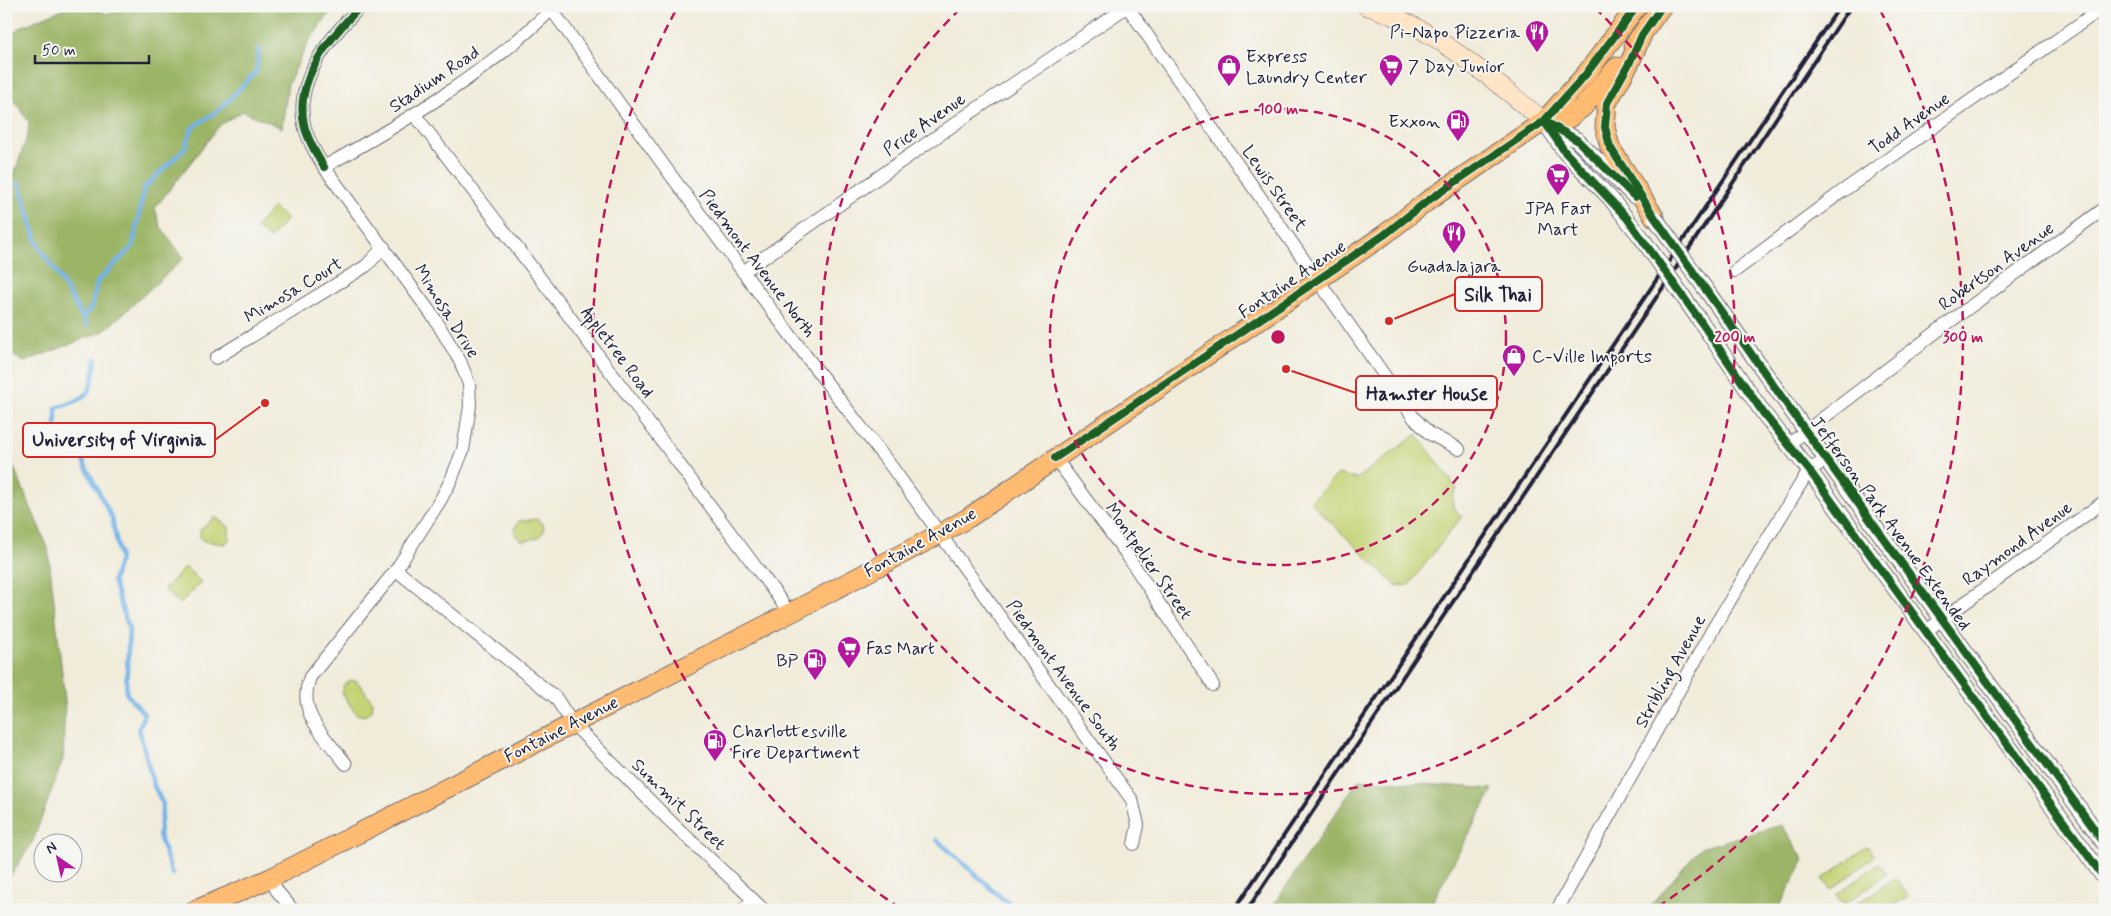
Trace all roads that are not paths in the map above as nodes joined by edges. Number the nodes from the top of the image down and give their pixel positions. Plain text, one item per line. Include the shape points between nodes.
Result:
1 (361, 6) edge
2 (1128, 6) edge
3 (1366, 6) edge
4 (1637, 6) edge
5 (1662, 6) edge
6 (2105, 6) edge
7 (554, 8) edge
8 (1642, 35) junction
9 (415, 115) junction
10 (1544, 121) junction
11 (324, 166) junction
12 (2105, 208) edge
13 (1655, 218) junction
14 (384, 247) junction
15 (1736, 271) dead end
16 (743, 272) junction
17 (1317, 279) junction
18 (216, 358) dead end
19 (1805, 430) junction
20 (1789, 444) junction
21 (1459, 449) dead end
22 (1055, 458) junction
23 (1826, 460) junction
24 (1809, 470) junction
25 (2105, 501) edge
26 (940, 534) junction
27 (396, 570) junction
28 (790, 612) junction
29 (1943, 619) junction
30 (1926, 631) junction
31 (1212, 685) dead end
32 (572, 723) junction
33 (346, 764) dead end
34 (1134, 844) dead end
35 (2105, 844) edge
36 (271, 878) junction
37 (2105, 879) edge
38 (251, 887) junction
39 (754, 901) junction
40 (196, 910) edge
41 (210, 910) edge
42 (293, 910) edge
43 (742, 910) edge
44 (764, 910) edge
45 (1557, 910) edge

1 - 11 street, Mimosa Drive via 327,43 307,86 304,125
2 - 16 street, Price Avenue
2 - 17 street, Lewis Street
3 - 10 main road via 1427,32
4 - 10 main road via 1586,74
5 - 8 main road
6 - 15 street, Todd Avenue via 1840,193
7 - 9 street, Stadium Road via 508,49
7 - 16 street, Piedmont Avenue North
8 - 10 main road via 1583,107 1569,118
8 - 13 main road via 1607,103 1605,127 1610,147
9 - 11 street, Stadium Road
9 - 28 street, Appletree Road
10 - 13 street, Jefferson Park Avenue Extended via 1578,140
10 - 17 main road, Fontaine Avenue
10 - 20 street, Jefferson Park Avenue Extended, bridge via 1565,152 1610,198 1641,237 1764,414
11 - 14 street, Mimosa Drive
12 - 19 street, Robertson Avenue
13 - 19 street, Jefferson Park Avenue Extended, bridge
14 - 18 street, Mimosa Court via 366,266
14 - 27 street, Mimosa Drive via 435,319 460,362 469,384 470,406 463,450 451,480
16 - 26 street, Piedmont Avenue North
17 - 21 street, Lewis Street via 1414,418 1430,434
17 - 22 main road, Fontaine Avenue
19 - 20 street, Robertson Avenue
19 - 23 street, Jefferson Park Avenue Extended
20 - 24 street, Jefferson Park Avenue Extended
22 - 26 main road, Fontaine Avenue
22 - 31 street, Montpelier Street via 1125,552
23 - 24 street, Stribling Avenue
23 - 29 street, Jefferson Park Avenue Extended
24 - 30 street, Jefferson Park Avenue Extended
24 - 45 street, Stribling Avenue via 1714,627
25 - 29 street, Raymond Avenue
26 - 28 main road, Fontaine Avenue
26 - 34 street, Piedmont Avenue South via 1132,800 1138,825
27 - 32 street via 556,698
27 - 33 street, Mimosa Drive via 310,676 306,688 306,709
28 - 32 main road, Fontaine Avenue
29 - 30 street, Raymond Avenue
29 - 35 street, Jefferson Park Avenue Extended
30 - 37 street, Jefferson Park Avenue Extended
32 - 36 main road, Fontaine Avenue
32 - 39 street, Summit Street
36 - 38 main road, Fontaine Avenue
36 - 42 street
38 - 40 main road, Fontaine Avenue
38 - 41 main road, Fontaine Avenue
39 - 43 street
39 - 44 street, Summit Street

